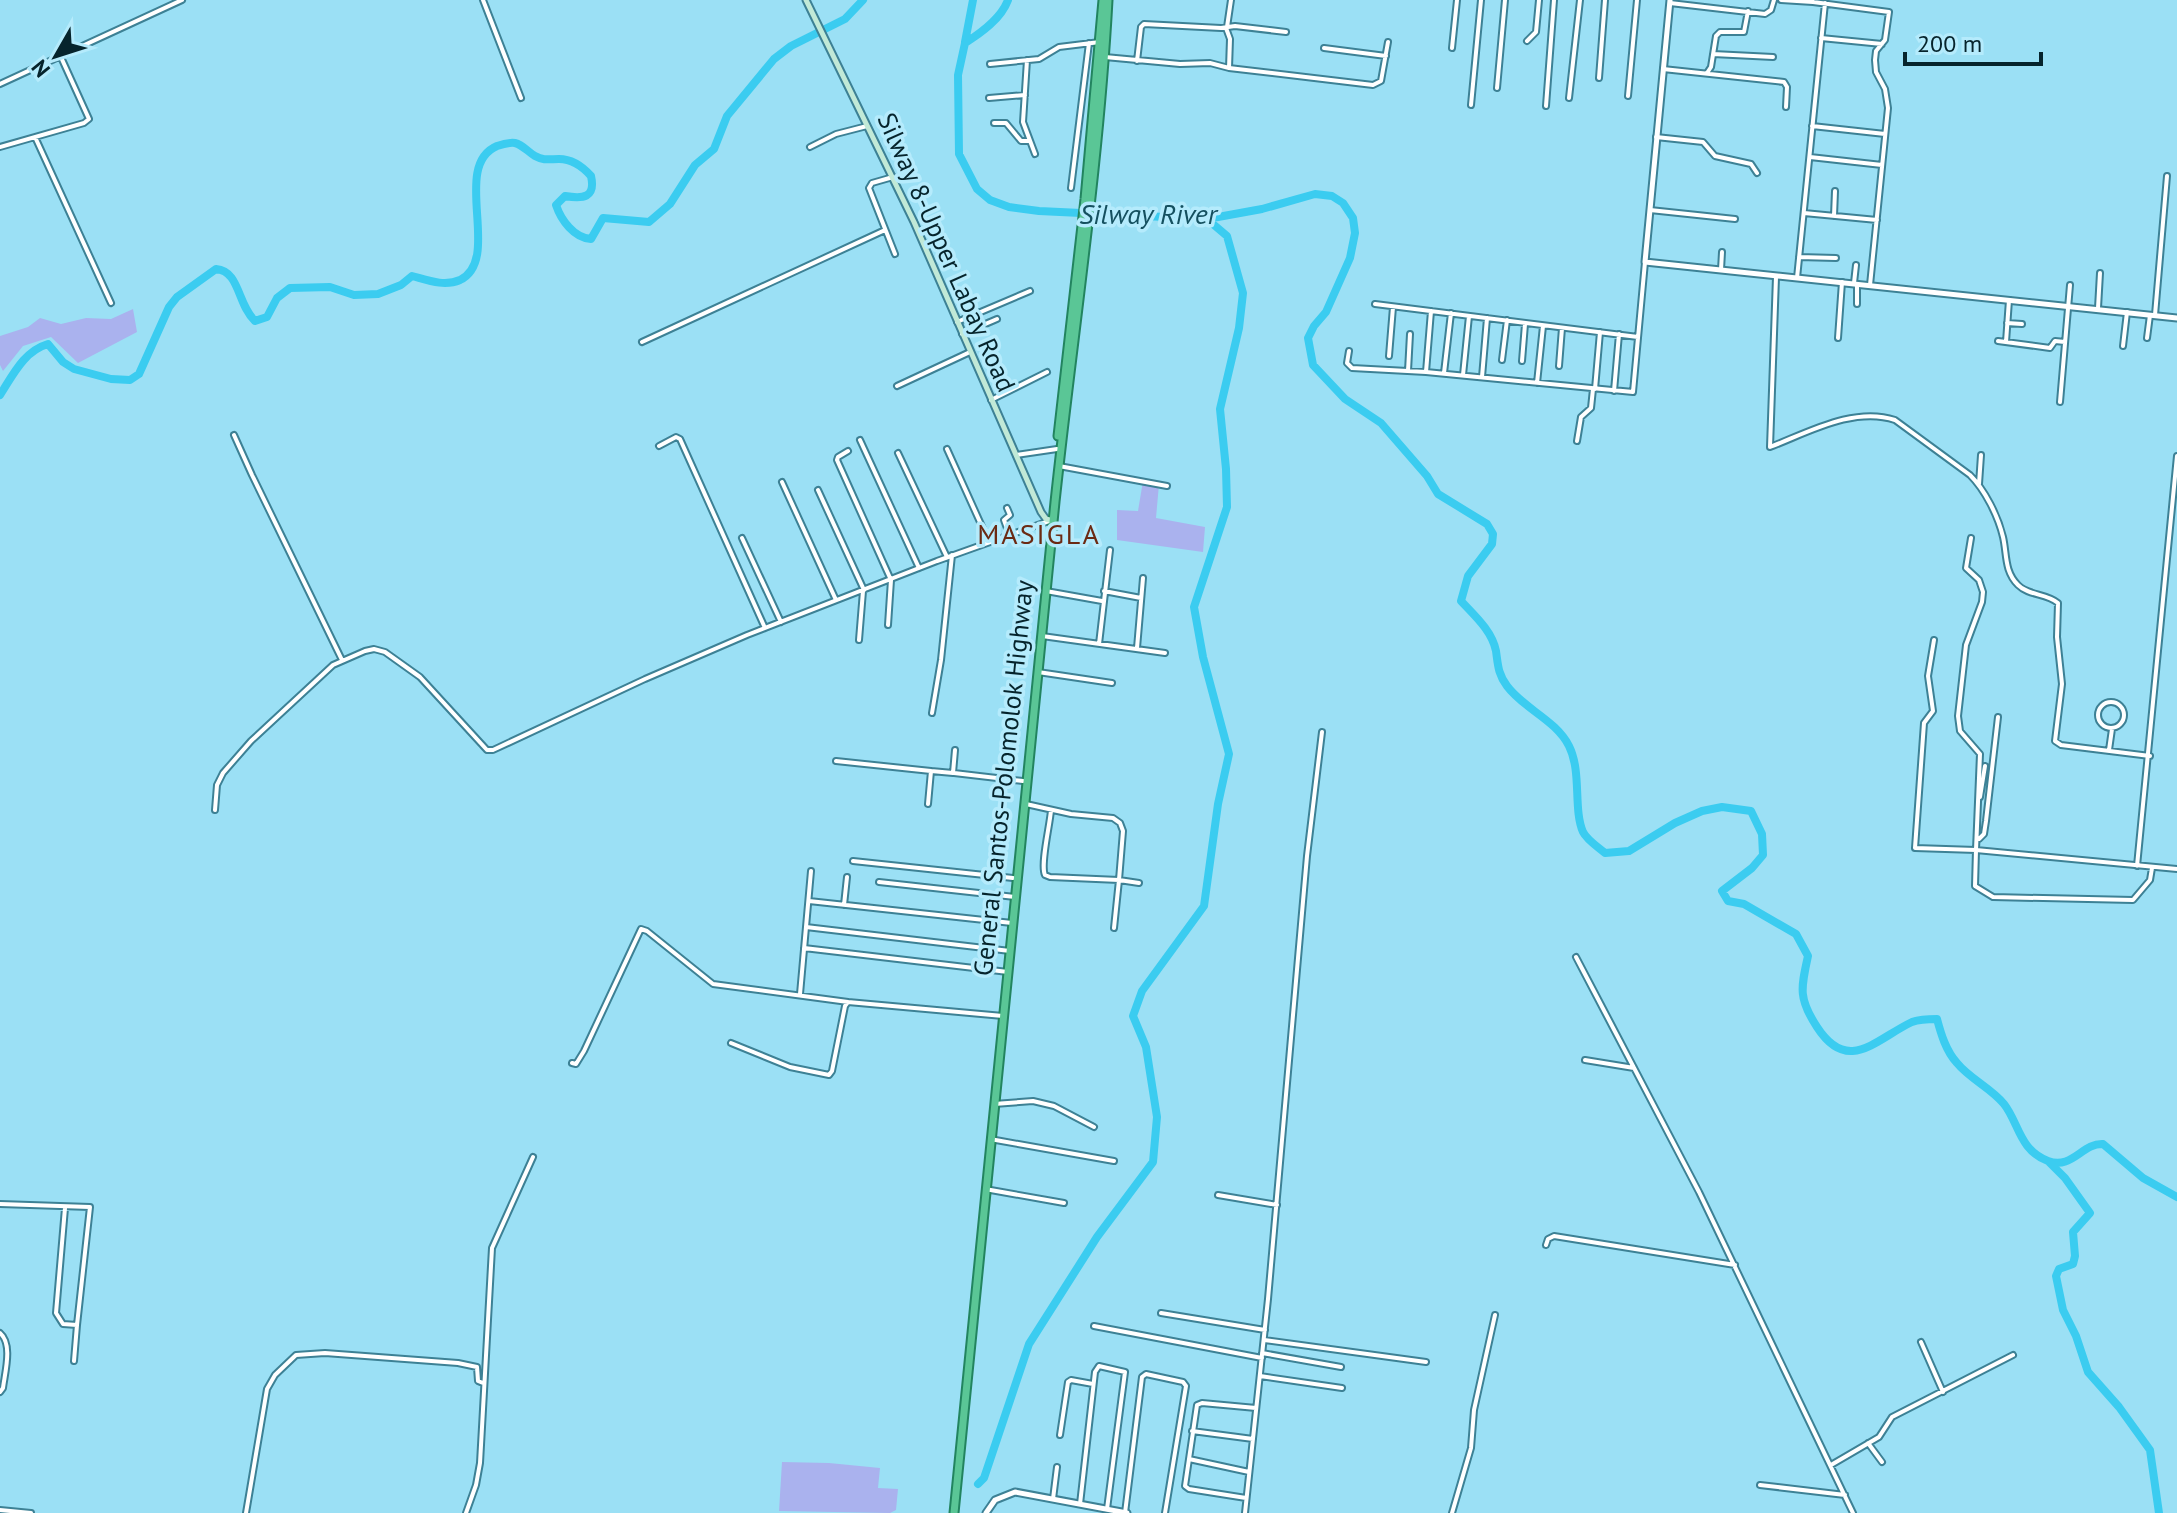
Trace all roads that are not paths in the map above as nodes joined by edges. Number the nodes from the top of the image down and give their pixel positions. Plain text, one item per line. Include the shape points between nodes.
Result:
1 (182, 0) edge
2 (483, 0) edge
3 (806, 0) edge
4 (1106, 0) edge
5 (1231, 0) edge
6 (1457, 0) edge
7 (1481, 0) edge
8 (1505, 0) edge
9 (1539, 0) edge
10 (1554, 0) edge
11 (1580, 0) edge
12 (1605, 0) edge
13 (1637, 0) edge
14 (1774, 0) edge
15 (1781, 0) edge
16 (1670, 1) edge
17 (1812, 1) edge
18 (1825, 3) junction
19 (1748, 11) junction
20 (1226, 27) junction
21 (1286, 32) dead end
22 (1821, 38) junction
23 (1527, 41) dead end
24 (1100, 42) junction
25 (1388, 42) dead end
26 (1089, 43) junction
27 (1882, 44) junction
28 (1324, 48) dead end
29 (1452, 48) dead end
30 (1713, 54) junction
31 (60, 55) junction
32 (1386, 56) junction
33 (1105, 57) junction
34 (1773, 57) dead end
35 (1027, 60) junction
36 (1137, 61) junction
37 (990, 64) dead end
38 (1229, 68) junction
39 (1663, 69) junction
40 (1707, 73) junction
41 (1599, 78) dead end
42 (0, 84) edge
43 (1497, 88) dead end
44 (1025, 95) junction
45 (1628, 96) dead end
46 (521, 98) dead end
47 (989, 98) dead end
48 (1569, 98) dead end
49 (1471, 105) dead end
50 (1546, 106) dead end
51 (1786, 107) dead end
52 (994, 123) dead end
53 (869, 125) junction
54 (1811, 126) junction
55 (1885, 134) junction
56 (35, 137) junction
57 (1656, 137) junction
58 (1029, 141) junction
59 (0, 147) edge
60 (810, 147) dead end
61 (1035, 154) dead end
62 (1810, 157) junction
63 (1882, 165) junction
64 (1757, 173) dead end
65 (2167, 176) dead end
66 (893, 177) junction
67 (1071, 188) dead end
68 (1835, 191) dead end
69 (1088, 199) junction
70 (1648, 209) junction
71 (1803, 213) junction
72 (1834, 216) junction
73 (1735, 219) dead end
74 (1877, 220) junction
75 (885, 230) junction
76 (1084, 231) junction
77 (1722, 252) dead end
78 (895, 254) dead end
79 (1799, 257) junction
80 (1836, 258) dead end
81 (1645, 262) junction
82 (1856, 265) dead end
83 (1721, 270) junction
84 (2100, 273) dead end
85 (1776, 277) junction
86 (1797, 278) junction
87 (1842, 282) junction
88 (1856, 284) junction
89 (1870, 285) junction
90 (2070, 285) dead end
91 (1030, 291) dead end
92 (2009, 300) junction
93 (111, 303) dead end
94 (1375, 304) dead end
95 (1857, 304) dead end
96 (2067, 306) junction
97 (1393, 307) junction
98 (2098, 308) junction
99 (1431, 311) junction
100 (2127, 312) junction
101 (1451, 313) junction
102 (2152, 315) junction
103 (1469, 316) junction
104 (1487, 318) junction
105 (2177, 318) edge
106 (997, 319) dead end
107 (1507, 320) junction
108 (957, 322) junction
109 (1525, 323) junction
110 (2007, 323) junction
111 (2022, 324) dead end
112 (1543, 325) junction
113 (1562, 328) junction
114 (1600, 332) junction
115 (962, 334) junction
116 (1410, 334) dead end
117 (1619, 334) junction
118 (1638, 337) junction
119 (1838, 338) dead end
120 (2147, 338) dead end
121 (1998, 341) dead end
122 (642, 342) dead end
123 (2006, 342) junction
124 (2065, 342) junction
125 (2123, 346) dead end
126 (1349, 351) dead end
127 (970, 352) junction
128 (1389, 356) dead end
129 (1502, 360) dead end
130 (1522, 361) dead end
131 (1559, 366) dead end
132 (1408, 371) junction
133 (1047, 372) dead end
134 (1426, 372) junction
135 (1444, 373) junction
136 (1463, 375) junction
137 (1482, 377) junction
138 (1537, 383) junction
139 (897, 386) dead end
140 (1594, 389) junction
141 (1614, 391) junction
142 (991, 400) junction
143 (2060, 402) dead end
144 (234, 435) dead end
145 (860, 440) dead end
146 (1577, 441) dead end
147 (659, 446) dead end
148 (947, 449) dead end
149 (1057, 449) junction
150 (848, 451) dead end
151 (898, 453) dead end
152 (1016, 455) junction
153 (1981, 455) dead end
154 (2177, 456) edge
155 (1059, 466) junction
156 (782, 482) dead end
157 (1979, 484) junction
158 (1167, 486) dead end
159 (818, 490) dead end
160 (1007, 508) dead end
161 (1051, 521) junction
162 (1009, 534) junction
163 (742, 538) dead end
164 (1971, 538) dead end
165 (989, 542) junction
166 (1110, 550) dead end
167 (949, 556) junction
168 (919, 568) junction
169 (1143, 578) dead end
170 (891, 580) junction
171 (863, 591) junction
172 (1046, 591) junction
173 (1104, 591) junction
174 (1141, 598) junction
175 (836, 600) junction
176 (1102, 601) junction
177 (781, 622) junction
178 (888, 625) dead end
179 (765, 628) junction
180 (1042, 636) junction
181 (859, 640) dead end
182 (1934, 640) dead end
183 (1099, 644) junction
184 (1137, 648) junction
185 (1165, 653) dead end
186 (342, 660) junction
187 (1038, 672) junction
188 (1112, 683) dead end
189 (932, 713) dead end
190 (1998, 717) dead end
191 (2112, 729) junction
192 (1322, 732) dead end
193 (955, 750) dead end
194 (2109, 750) junction
195 (2150, 756) junction
196 (836, 761) dead end
197 (1985, 766) dead end
198 (931, 771) junction
199 (953, 773) junction
200 (1023, 781) junction
201 (1979, 799) junction
202 (1024, 803) junction
203 (1987, 803) junction
204 (928, 804) dead end
205 (215, 810) dead end
206 (1051, 810) junction
207 (1979, 816) junction
208 (1977, 841) junction
209 (1976, 850) junction
210 (853, 861) dead end
211 (2137, 866) junction
212 (2152, 868) junction
213 (2177, 869) edge
214 (811, 871) dead end
215 (847, 877) dead end
216 (1013, 878) junction
217 (1119, 880) junction
218 (879, 882) dead end
219 (1139, 883) dead end
220 (1013, 897) junction
221 (809, 901) junction
222 (844, 905) junction
223 (1011, 923) junction
224 (806, 927) junction
225 (1114, 928) dead end
226 (804, 948) junction
227 (1008, 950) junction
228 (1576, 957) dead end
229 (1006, 972) junction
230 (800, 994) junction
231 (848, 1002) junction
232 (1001, 1016) junction
233 (731, 1043) dead end
234 (1585, 1060) dead end
235 (572, 1063) dead end
236 (1634, 1068) junction
237 (994, 1104) junction
238 (1094, 1127) dead end
239 (990, 1139) junction
240 (533, 1157) dead end
241 (1114, 1161) dead end
242 (985, 1189) junction
243 (1218, 1195) dead end
244 (1064, 1203) dead end
245 (0, 1204) edge
246 (1277, 1205) junction
247 (65, 1208) junction
248 (1546, 1245) dead end
249 (1735, 1265) junction
250 (1161, 1313) dead end
251 (1495, 1315) dead end
252 (77, 1325) junction
253 (1094, 1326) dead end
254 (1265, 1330) junction
255 (0, 1333) edge
256 (1264, 1340) junction
257 (1921, 1342) dead end
258 (1262, 1355) junction
259 (2013, 1355) dead end
260 (74, 1361) dead end
261 (1426, 1362) dead end
262 (1341, 1367) dead end
263 (1260, 1376) junction
264 (483, 1383) junction
265 (1093, 1384) junction
266 (1342, 1388) dead end
267 (0, 1392) edge
268 (1943, 1392) junction
269 (1256, 1408) junction
270 (1192, 1431) junction
271 (1060, 1435) dead end
272 (1253, 1439) junction
273 (1868, 1443) junction
274 (1189, 1459) junction
275 (1882, 1462) dead end
276 (1831, 1465) junction
277 (1057, 1467) dead end
278 (1249, 1472) junction
279 (1760, 1485) dead end
280 (1845, 1495) junction
281 (1246, 1498) junction
282 (953, 1499) junction
283 (1053, 1499) junction
284 (1080, 1504) junction
285 (1107, 1509) junction
286 (4, 1511) edge
287 (31, 1513) edge
288 (246, 1513) edge
289 (466, 1513) edge
290 (952, 1513) edge
291 (986, 1513) edge
292 (1126, 1513) edge
293 (1165, 1513) edge
294 (1245, 1513) edge
295 (1452, 1513) edge
296 (1853, 1513) edge

1 - 31 street
2 - 46 street
3 - 53 main road, Silway 8-Upper Labay Road
4 - 24 highway
4 - 33 highway
5 - 20 street
6 - 29 street
7 - 49 street
8 - 43 street
9 - 23 street via 1536,32
10 - 50 street
11 - 48 street
12 - 41 street
13 - 45 street
14 - 19 street via 1768,13
15 - 17 street
16 - 19 street
16 - 39 street
17 - 18 street
18 - 22 street
18 - 27 street via 1889,12
19 - 30 street via 1745,30 1717,33
20 - 21 street
20 - 36 street via 1144,24
20 - 38 street
22 - 27 street
22 - 54 street
24 - 26 street
24 - 69 highway
25 - 32 street
26 - 35 street via 1059,47
26 - 67 street
27 - 55 street via 1875,68 1887,97
28 - 32 street
30 - 34 street
30 - 40 street
31 - 42 street
31 - 56 street via 89,118
32 - 38 street via 1381,81 1373,85
33 - 36 street
33 - 69 highway
35 - 37 street
35 - 44 street
36 - 38 street
39 - 40 street
39 - 57 street
40 - 51 street via 1784,82
44 - 47 street
44 - 58 street via 1023,122
52 - 58 street via 1009,124 1021,141
53 - 60 street
53 - 66 main road, Silway 8-Upper Labay Road
54 - 55 street
54 - 62 street
55 - 63 street
56 - 59 street
56 - 93 street
57 - 64 street via 1703,142 1715,156 1751,164
57 - 70 street
58 - 61 street
62 - 63 street
62 - 71 street
63 - 74 street
65 - 102 street
66 - 75 street via 869,188
66 - 108 main road, Silway 8-Upper Labay Road
68 - 72 street
69 - 76 highway
70 - 73 street
70 - 81 street
71 - 72 street
71 - 79 street
72 - 74 street
74 - 89 street
75 - 78 street
75 - 122 street
76 - 149 highway, General Santos-Polomolok Highway
76 - 155 highway
77 - 83 street
79 - 80 street
79 - 86 street
81 - 83 street
81 - 118 street
82 - 88 street
83 - 85 street
84 - 98 street
85 - 86 street
85 - 157 street via 1770,447 1855,417 1887,417
86 - 87 street
87 - 88 street
87 - 119 street
88 - 89 street
88 - 95 street
89 - 92 street
90 - 96 street
91 - 108 street
92 - 96 street
92 - 110 street
94 - 97 street
96 - 98 street
96 - 124 street
97 - 99 street
97 - 128 street
98 - 100 street
99 - 101 street
99 - 134 street
100 - 102 street
100 - 125 street
101 - 103 street
101 - 135 street
102 - 105 street
102 - 120 street
103 - 104 street
103 - 136 street
104 - 107 street
104 - 137 street
106 - 115 street
107 - 109 street
107 - 129 street
108 - 115 main road, Silway 8-Upper Labay Road
109 - 112 street
109 - 130 street
110 - 111 street
110 - 123 street
112 - 113 street
112 - 138 street
113 - 114 street
113 - 131 street
114 - 117 street
114 - 140 street
115 - 127 main road, Silway 8-Upper Labay Road
116 - 132 street
117 - 118 street
117 - 141 street
118 - 141 street via 1633,392
121 - 123 street
123 - 124 street via 2050,348 2055,341
124 - 143 street
126 - 132 street via 1347,363 1352,368
127 - 139 street
127 - 142 main road, Silway 8-Upper Labay Road
132 - 134 street
133 - 142 street
134 - 135 street
135 - 136 street
136 - 137 street
137 - 138 street
138 - 140 street
140 - 141 street
140 - 146 street
142 - 152 main road, Silway 8-Upper Labay Road
144 - 186 street
145 - 168 street
147 - 179 street via 680,439
148 - 165 street
149 - 152 street
149 - 161 highway, General Santos-Polomolok Highway
150 - 170 street via 837,460
151 - 167 street
152 - 161 main road, Silway 8-Upper Labay Road via 1041,512
153 - 157 street
154 - 195 street
155 - 158 street
155 - 161 highway
156 - 175 street
157 - 194 street via 2003,537 2011,576 2023,589 2058,603 2062,684 2055,741
159 - 171 street
160 - 162 street
161 - 162 street
161 - 172 highway
161 - 200 highway, General Santos-Polomolok Highway
162 - 165 street
163 - 177 street
164 - 201 street via 1966,568 1981,582 1983,592 1966,645 1958,716 1960,731 1980,754
165 - 167 street
166 - 173 street
167 - 168 street
167 - 189 street
168 - 170 street
169 - 174 street
170 - 171 street
170 - 178 street
171 - 175 street
171 - 181 street
172 - 176 street
172 - 180 highway
173 - 174 street
173 - 176 street
174 - 184 street
175 - 177 street
176 - 183 street
177 - 179 street
179 - 186 street via 491,750 420,677 385,652 374,649
180 - 183 street
180 - 187 highway
182 - 209 street via 1928,676 1933,711 1924,723 1915,848
183 - 184 street
184 - 185 street
186 - 205 street via 228,766 217,785
187 - 188 street
187 - 202 highway
190 - 203 street
191 - 191 street via 2103,727 2100,719 2102,706 2112,702 2123,711 2121,723
191 - 194 street
192 - 246 street
193 - 199 street
194 - 195 street
195 - 211 street
196 - 198 street
197 - 201 street
198 - 199 street
198 - 204 street
199 - 200 street
200 - 216 highway, General Santos-Polomolok Highway
201 - 207 street
202 - 206 street
202 - 220 highway
203 - 207 street
203 - 208 street via 1984,834
206 - 217 street via 1120,823
206 - 217 street via 1045,875
207 - 208 street
208 - 209 street
209 - 211 street
209 - 212 street via 1975,886 1993,897 2133,900 2150,880
210 - 216 street
211 - 212 street
212 - 213 street
214 - 221 street
215 - 222 street
216 - 220 highway, General Santos-Polomolok Highway
217 - 219 street
217 - 225 street
218 - 220 street
220 - 223 highway
221 - 222 street
221 - 224 street
222 - 223 street
223 - 227 highway
224 - 226 street
224 - 227 street
226 - 229 street
226 - 230 street
227 - 229 highway
228 - 236 street
229 - 232 highway
230 - 231 street
230 - 235 street via 709,983 641,929 584,1051
231 - 232 street
231 - 233 street via 829,1075 790,1067
232 - 237 highway
232 - 282 highway, General Santos-Polomolok Highway
234 - 236 street
236 - 249 street
237 - 238 street via 1033,1101
237 - 239 highway
239 - 241 street
239 - 242 highway
240 - 264 street via 492,1248
242 - 244 street
242 - 282 highway
243 - 246 street
245 - 247 street
246 - 254 street
247 - 252 street via 56,1313 63,1324
247 - 252 street via 90,1207
248 - 249 street via 1554,1236
249 - 276 street
250 - 254 street
251 - 295 street via 1471,1448
252 - 260 street
253 - 258 street
254 - 256 street
255 - 267 street via 7,1344
256 - 258 street
256 - 261 street
257 - 268 street
258 - 262 street
258 - 263 street
259 - 268 street
263 - 266 street
263 - 269 street
264 - 288 street via 476,1366 458,1363 296,1355 267,1389
264 - 289 street via 478,1475
265 - 271 street via 1068,1382
265 - 284 street
265 - 285 street via 1098,1366 1124,1370
268 - 273 street via 1892,1417 1879,1437
269 - 270 street via 1200,1403
269 - 272 street
270 - 272 street
270 - 274 street
272 - 278 street
273 - 275 street
273 - 276 street
274 - 278 street
274 - 281 street via 1187,1488
276 - 280 street
277 - 283 street
278 - 281 street
279 - 280 street
280 - 296 street
281 - 294 street
282 - 290 highway
283 - 284 street
283 - 291 street via 1015,1492 995,1500
284 - 285 street
285 - 292 street
286 - 287 street
292 - 293 street via 1146,1374 1186,1386

